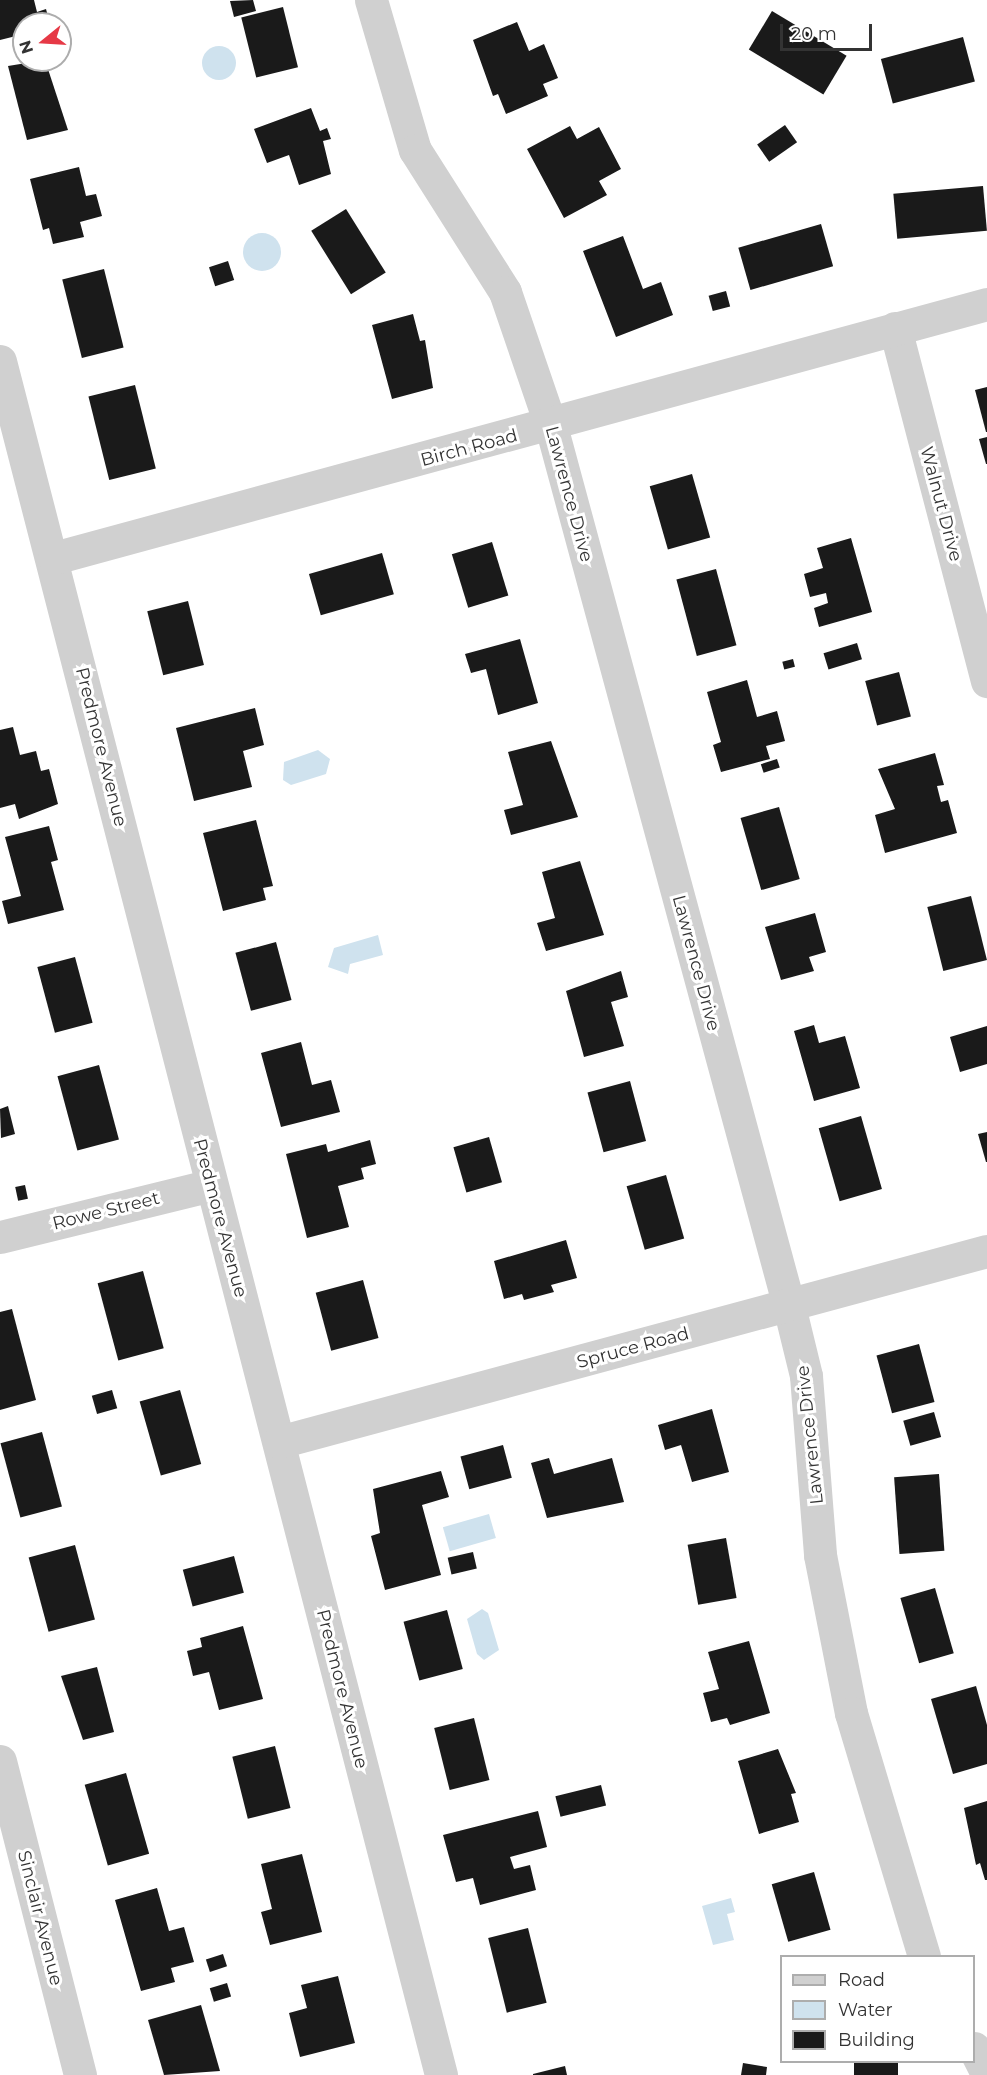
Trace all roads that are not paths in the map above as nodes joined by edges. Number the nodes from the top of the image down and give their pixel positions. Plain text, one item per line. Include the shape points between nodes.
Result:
1 (371, 0) edge
2 (987, 304) edge
3 (895, 328) junction
4 (0, 362) edge
5 (551, 426) junction
6 (54, 558) junction
7 (987, 681) edge
8 (211, 1185) junction
9 (0, 1237) edge
10 (987, 1251) edge
11 (789, 1306) junction
12 (279, 1442) junction
13 (0, 1761) edge
14 (924, 1955) edge
15 (975, 2050) edge
16 (987, 2074) edge
17 (80, 2075) edge
18 (441, 2075) edge

1 - 5 street, Lawrence Drive via 415,150 505,292
2 - 3 street, Birch Road
3 - 5 street, Birch Road
3 - 7 street, Walnut Drive
4 - 6 street, Predmore Avenue
5 - 6 street, Birch Road
5 - 11 street, Lawrence Drive
6 - 8 street, Predmore Avenue
8 - 9 street, Rowe Street
8 - 12 street, Predmore Avenue
10 - 11 street, Spruce Road
11 - 12 street, Spruce Road
11 - 14 street, Lawrence Drive via 808,1388 820,1555 851,1713
12 - 18 street, Predmore Avenue
13 - 17 street, Sinclair Avenue
15 - 16 street

